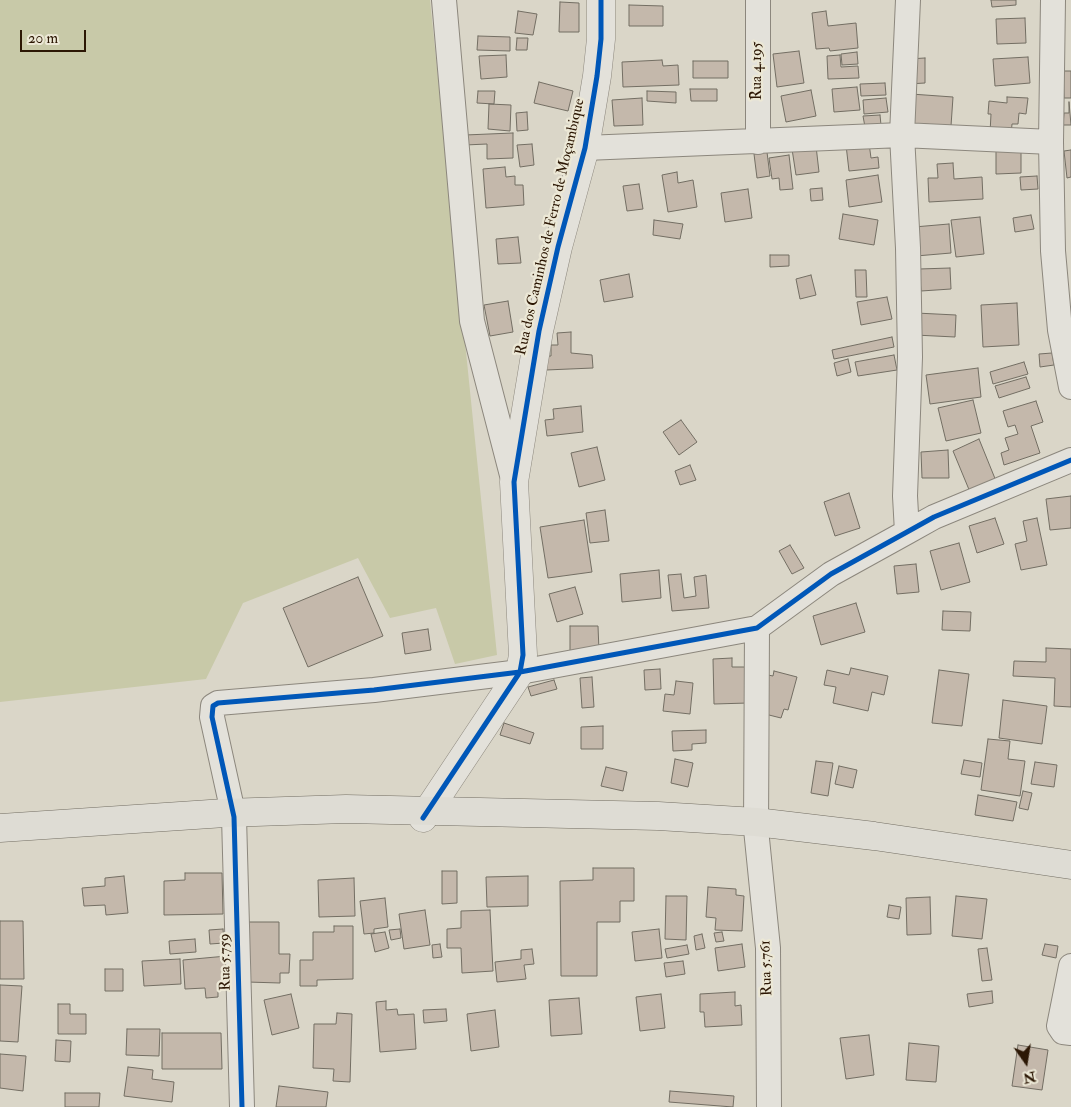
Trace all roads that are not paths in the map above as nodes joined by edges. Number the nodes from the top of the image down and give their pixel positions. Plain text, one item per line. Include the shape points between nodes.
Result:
1 (444, 0) edge
2 (601, 0) edge
3 (758, 0) edge
4 (908, 0) edge
5 (1053, 0) edge
6 (902, 135) junction
7 (758, 142) junction
8 (1051, 142) junction
9 (585, 148) junction
10 (1071, 387) edge
11 (1071, 460) edge
12 (514, 482) junction
13 (907, 532) junction
14 (757, 628) junction
15 (520, 672) junction
16 (423, 818) dead end
17 (0, 828) edge
18 (1071, 864) edge
19 (1071, 966) edge
20 (1071, 1033) edge
21 (242, 1107) edge
22 (769, 1107) edge

1 - 12 street via 472,321
2 - 9 street, Rua dos Caminhos de Ferro de Moçambique via 601,39
3 - 7 street, Rua 4.195
4 - 6 street
5 - 8 street
6 - 7 street
6 - 8 street
6 - 13 street via 910,366 905,496
7 - 9 street
8 - 10 street via 1053,251 1060,330
9 - 12 street, Rua dos Caminhos de Ferro de Moçambique via 539,331
11 - 13 street via 934,517
12 - 15 street, Rua dos Caminhos de Ferro de Moçambique via 523,655
13 - 14 street via 831,574
14 - 15 street
14 - 22 street, Rua 5.761 via 756,829 768,948
15 - 16 street, Rua dos Caminhos de Ferro de Moçambique
15 - 21 street, Rua 5.759 via 213,706 212,717 234,817
17 - 18 main road via 225,813 346,809 648,816 785,826
19 - 20 street via 1059,1026 1063,1032

